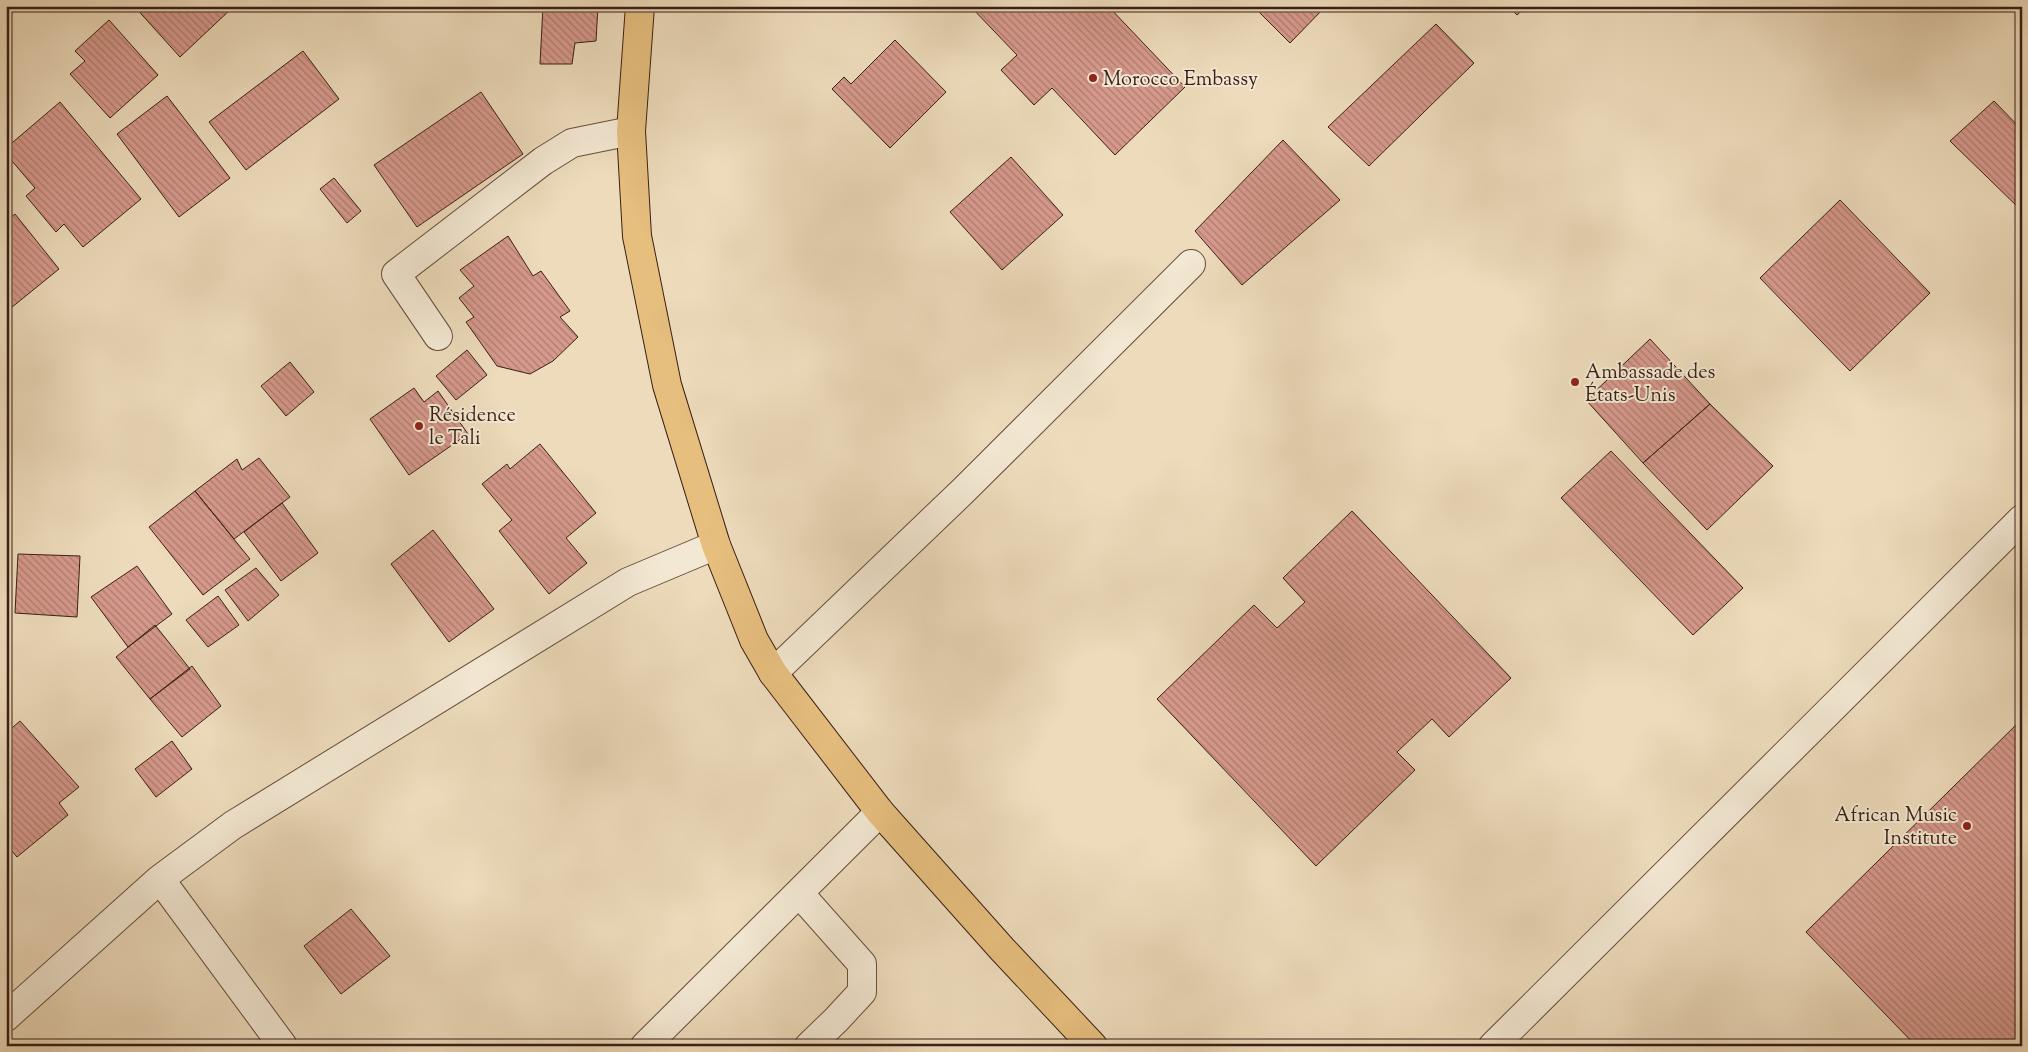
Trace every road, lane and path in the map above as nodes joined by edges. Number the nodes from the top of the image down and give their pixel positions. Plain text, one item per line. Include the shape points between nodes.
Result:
1 (640, 6) edge
2 (631, 131) junction
3 (1191, 264) dead end
4 (438, 336) dead end
5 (2022, 519) edge
6 (716, 545) junction
7 (773, 673) junction
8 (880, 812) junction
9 (160, 879) junction
10 (799, 893) junction
11 (6, 1017) edge
12 (283, 1046) edge
13 (645, 1046) edge
14 (809, 1046) edge
15 (1093, 1046) edge
16 (1493, 1046) edge

1 - 2 main road
2 - 4 street via 572,143 535,167 396,274
2 - 6 main road via 638,236 651,310 667,385
3 - 7 street via 964,490
5 - 16 street
6 - 7 main road via 754,640
6 - 9 street via 628,582 233,826
7 - 8 main road
8 - 10 street
8 - 15 main road
9 - 11 street
9 - 12 street
10 - 13 street
10 - 14 street via 862,964 862,992

